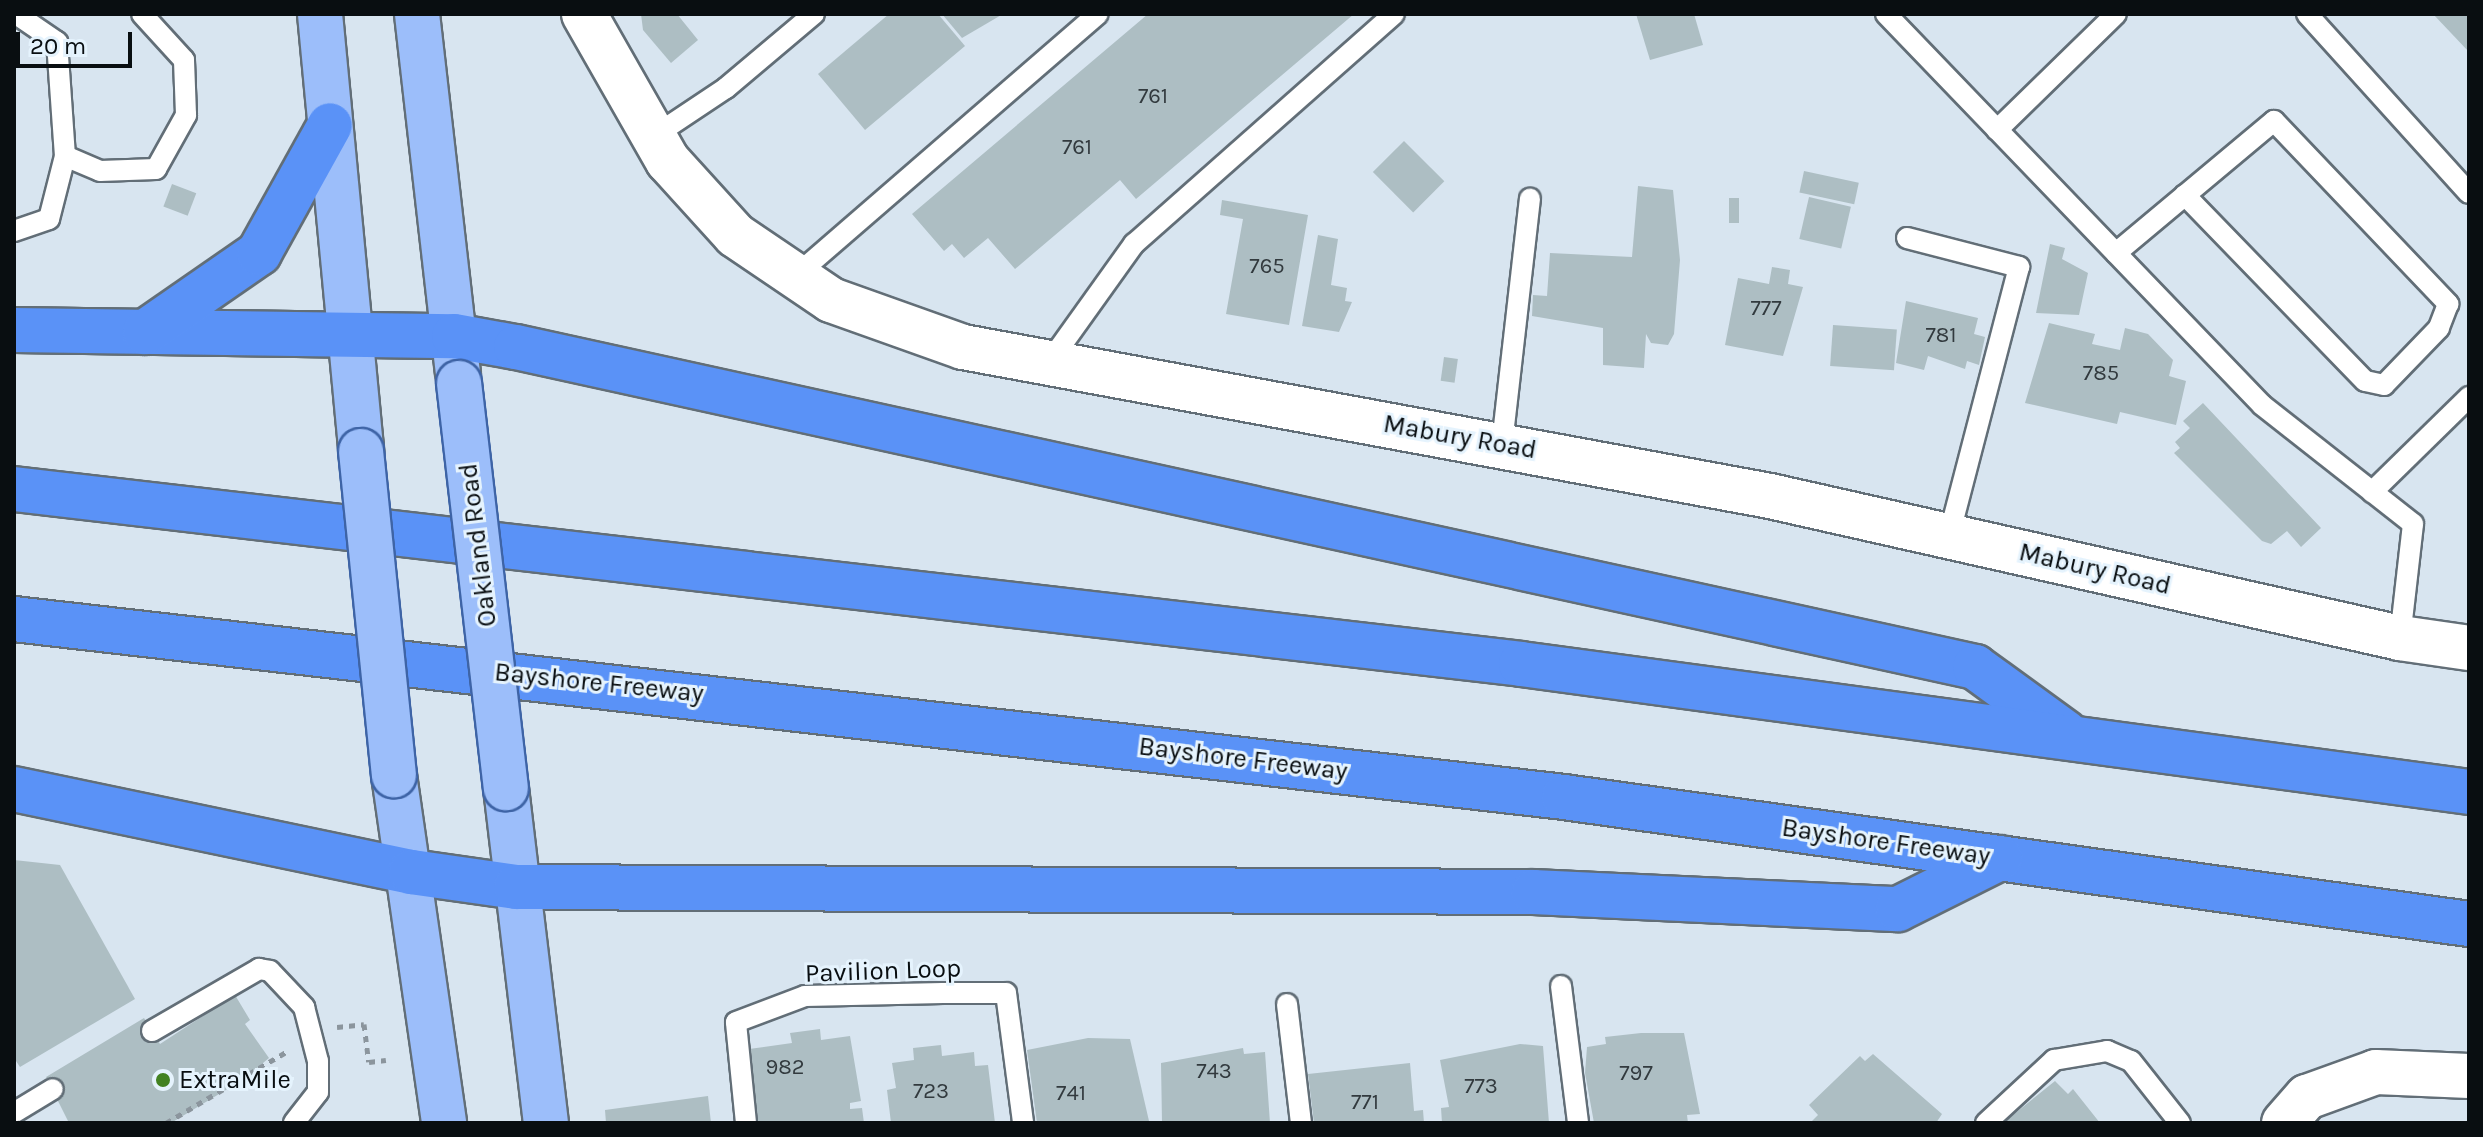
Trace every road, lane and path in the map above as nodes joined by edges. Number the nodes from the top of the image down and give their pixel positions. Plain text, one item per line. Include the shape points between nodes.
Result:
1 (16, 14) edge
2 (142, 14) edge
3 (320, 14) edge
4 (584, 14) edge
5 (814, 14) edge
6 (1098, 14) edge
7 (1394, 14) edge
8 (1886, 14) edge
9 (2116, 14) edge
10 (2307, 14) edge
11 (423, 20) edge
12 (330, 125) junction
13 (1997, 130) junction
14 (654, 136) junction
15 (65, 156) junction
16 (2469, 193) edge
17 (2185, 195) junction
18 (1530, 199) dead end
19 (14, 231) edge
20 (1907, 238) dead end
21 (2116, 253) junction
22 (793, 278) junction
23 (14, 330) edge
24 (145, 332) junction
25 (454, 336) junction
26 (352, 355) junction
27 (1048, 364) junction
28 (2469, 397) edge
29 (1502, 444) junction
30 (14, 489) edge
31 (2372, 492) junction
32 (1949, 536) junction
33 (14, 619) edge
34 (2400, 638) junction
35 (2469, 648) edge
36 (2068, 735) junction
37 (14, 789) edge
38 (2469, 792) edge
39 (2000, 858) junction
40 (411, 872) junction
41 (516, 887) junction
42 (2469, 924) edge
43 (1561, 986) dead end
44 (1287, 1004) dead end
45 (325, 1029) dead end
46 (152, 1031) dead end
47 (291, 1049) dead end
48 (386, 1060) dead end
49 (2469, 1076) edge
50 (53, 1089) dead end
51 (17, 1115) edge
52 (166, 1123) edge
53 (294, 1123) edge
54 (444, 1123) edge
55 (546, 1123) edge
56 (746, 1123) edge
57 (1023, 1123) edge
58 (1301, 1123) edge
59 (1578, 1123) edge
60 (1986, 1123) edge
61 (2180, 1123) edge
62 (2284, 1123) edge

1 - 15 lane via 57,42
2 - 15 lane via 184,60 186,115 156,169 100,171
3 - 12 main road
4 - 14 street, Mabury Road
5 - 14 lane via 726,88
6 - 22 lane
7 - 27 lane via 1134,244
8 - 13 lane
9 - 13 lane
10 - 16 lane
11 - 25 main road, Oakland Road
12 - 24 highway via 259,253
12 - 26 main road
13 - 21 lane
14 - 22 street, Mabury Road via 735,235
15 - 19 lane via 49,219
17 - 17 lane via 2274,121 2448,304 2439,328 2384,385 2365,381
17 - 21 lane
18 - 29 lane
20 - 32 lane via 2019,267
21 - 31 lane via 2262,405
22 - 27 street, Mabury Road via 831,300 963,347
23 - 24 highway
24 - 26 highway
25 - 26 highway
25 - 36 highway via 1975,667
25 - 41 main road, Oakland Road, bridge
26 - 40 main road, bridge via 394,775
27 - 29 street, Mabury Road
28 - 31 lane
29 - 32 street, Mabury Road
30 - 36 highway via 698,565
31 - 34 lane via 2413,524
32 - 34 street, Mabury Road
33 - 39 highway, Bayshore Freeway via 1564,797
34 - 35 street, Mabury Road
36 - 38 highway
37 - 40 highway
39 - 41 highway via 1898,909 1534,892
39 - 42 highway, Bayshore Freeway
40 - 41 highway
40 - 54 main road
41 - 55 main road, Oakland Road
43 - 59 lane
44 - 58 lane
45 - 48 path via 364,1024 369,1062
46 - 53 lane via 259,969 270,971 304,1007 318,1061 318,1092
47 - 52 path
49 - 62 street via 2376,1072 2307,1097
50 - 51 lane
56 - 57 lane, Pavilion Loop via 736,1022 805,996 1006,993
60 - 61 lane via 2054,1060 2107,1051 2131,1061

